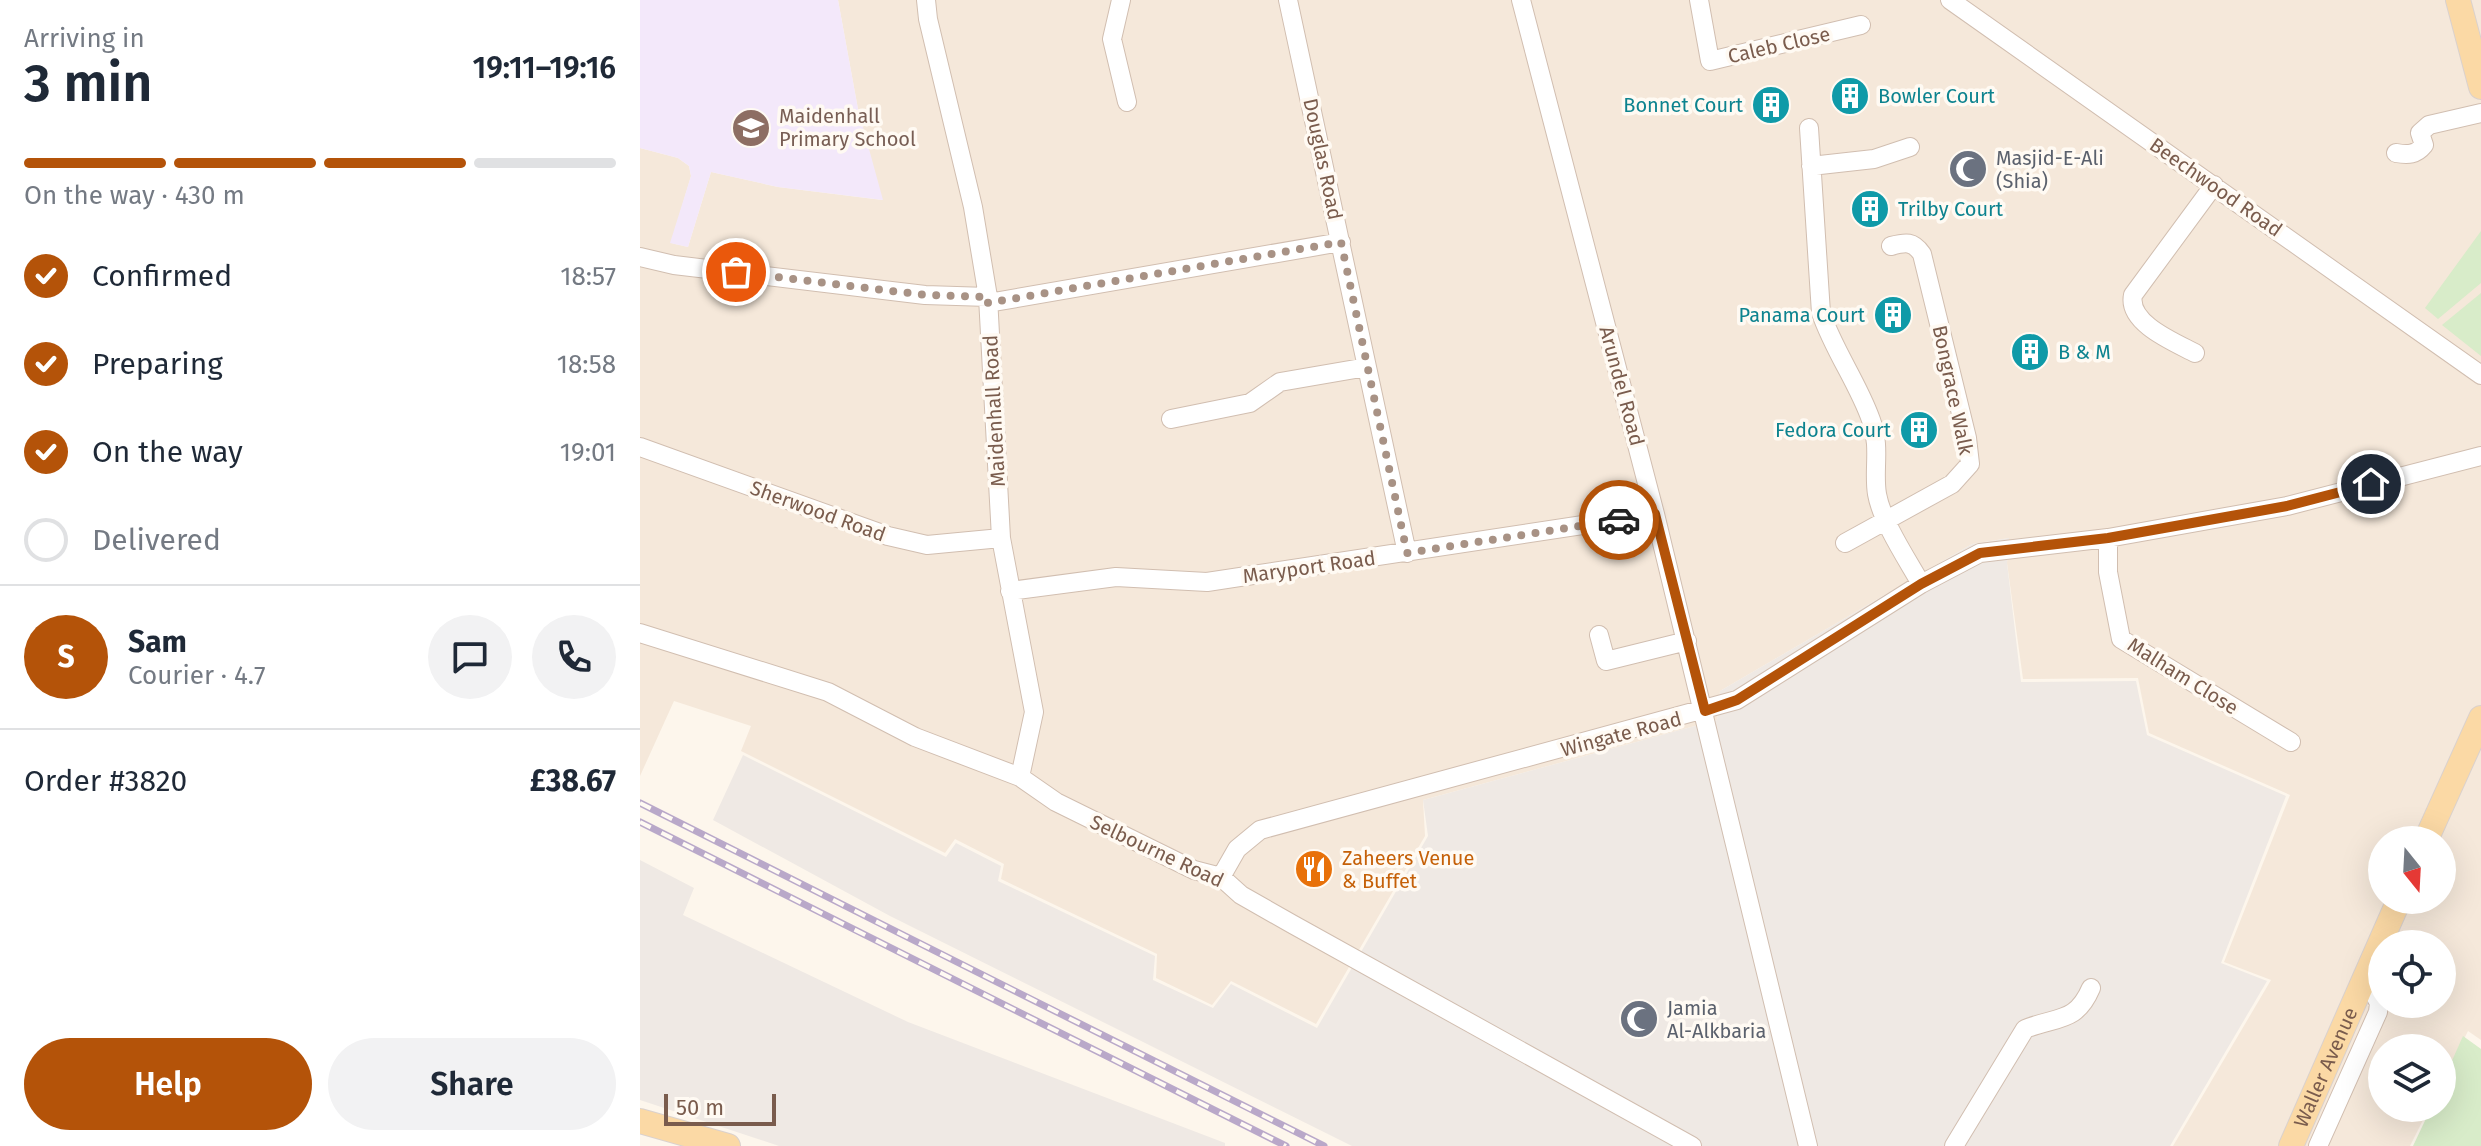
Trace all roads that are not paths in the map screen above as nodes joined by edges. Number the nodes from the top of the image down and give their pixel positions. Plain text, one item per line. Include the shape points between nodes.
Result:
1 (926, 0) edge
2 (1121, 0) edge
3 (1288, 0) edge
4 (1521, 0) edge
5 (1699, 0) edge
6 (1950, 0) edge
7 (2458, 0) edge
8 (1861, 25) dead end
9 (2481, 87) edge
10 (1127, 102) dead end
11 (2481, 113) edge
12 (1809, 128) dead end
13 (1910, 147) dead end
14 (2396, 153) dead end
15 (1811, 166) junction
16 (2214, 185) junction
17 (1341, 242) junction
18 (1891, 246) dead end
19 (640, 257) edge
20 (988, 300) junction
21 (2195, 353) dead end
22 (1367, 367) junction
23 (2481, 375) edge
24 (1171, 419) dead end
25 (640, 447) edge
26 (2481, 456) edge
27 (1655, 514) junction
28 (1887, 519) junction
29 (1001, 538) junction
30 (2108, 538) junction
31 (1845, 543) dead end
32 (1407, 553) junction
33 (1921, 584) junction
34 (1010, 591) junction
35 (640, 633) edge
36 (1599, 635) dead end
37 (1687, 641) junction
38 (1705, 711) junction
39 (2481, 718) edge
40 (2291, 742) dead end
41 (1020, 777) junction
42 (2432, 826) edge
43 (1221, 877) junction
44 (2392, 914) edge
45 (2364, 975) junction
46 (2091, 988) dead end
47 (640, 1121) edge
48 (680, 1140) edge
49 (728, 1146) edge
50 (1692, 1146) edge
51 (1808, 1146) edge
52 (1954, 1146) edge
53 (2291, 1146) edge
54 (2318, 1146) edge

1 - 20 street, Maidenhall Road via 973,207
2 - 10 street via 1112,39
3 - 17 street, Douglas Road
4 - 27 street, Arundel Road
5 - 8 street, Caleb Close via 1710,61
6 - 16 street, Beechwood Road
7 - 9 main road
11 - 14 street via 2429,125 2420,133 2424,145 2419,151
12 - 15 street
13 - 15 street via 1874,159
15 - 28 street via 1821,313 1872,422 1879,465 1877,495
16 - 21 street via 2133,295 2131,305 2165,337
16 - 23 street, Beechwood Road
17 - 20 street
17 - 22 street, Douglas Road
18 - 28 street, Bongrace Walk via 1906,242 1922,254 1970,464 1952,484
19 - 20 street
20 - 29 street, Maidenhall Road
22 - 24 street via 1280,382 1250,403
22 - 32 street, Douglas Road
25 - 29 street, Sherwood Road via 888,536 927,545
26 - 30 street, Wingate Road via 2287,506
27 - 32 street, Maryport Road
27 - 37 street, Arundel Road
28 - 31 street, Bongrace Walk
28 - 33 street
29 - 34 street, Maidenhall Road
30 - 33 street, Wingate Road via 1980,553
30 - 40 street, Malham Close via 2108,572 2121,639
32 - 34 street, Maryport Road via 1207,582 1116,577
33 - 38 street, Wingate Road via 1737,700
34 - 41 street, Maidenhall Road via 1034,712
35 - 41 street, Selbourne Road via 828,692 915,737
36 - 37 street via 1606,661
37 - 38 street, Arundel Road
38 - 43 street, Wingate Road via 1260,830 1237,849
38 - 51 street, Arundel Road
39 - 42 main road
41 - 43 street, Selbourne Road via 1056,802 1194,870
43 - 50 street, Selbourne Road via 1241,895
44 - 45 main road, Waller Avenue
45 - 53 main road, Waller Avenue
45 - 54 street via 2379,1003 2378,1012
46 - 52 street via 2083,1009 2025,1029
47 - 48 main road
48 - 49 main road

